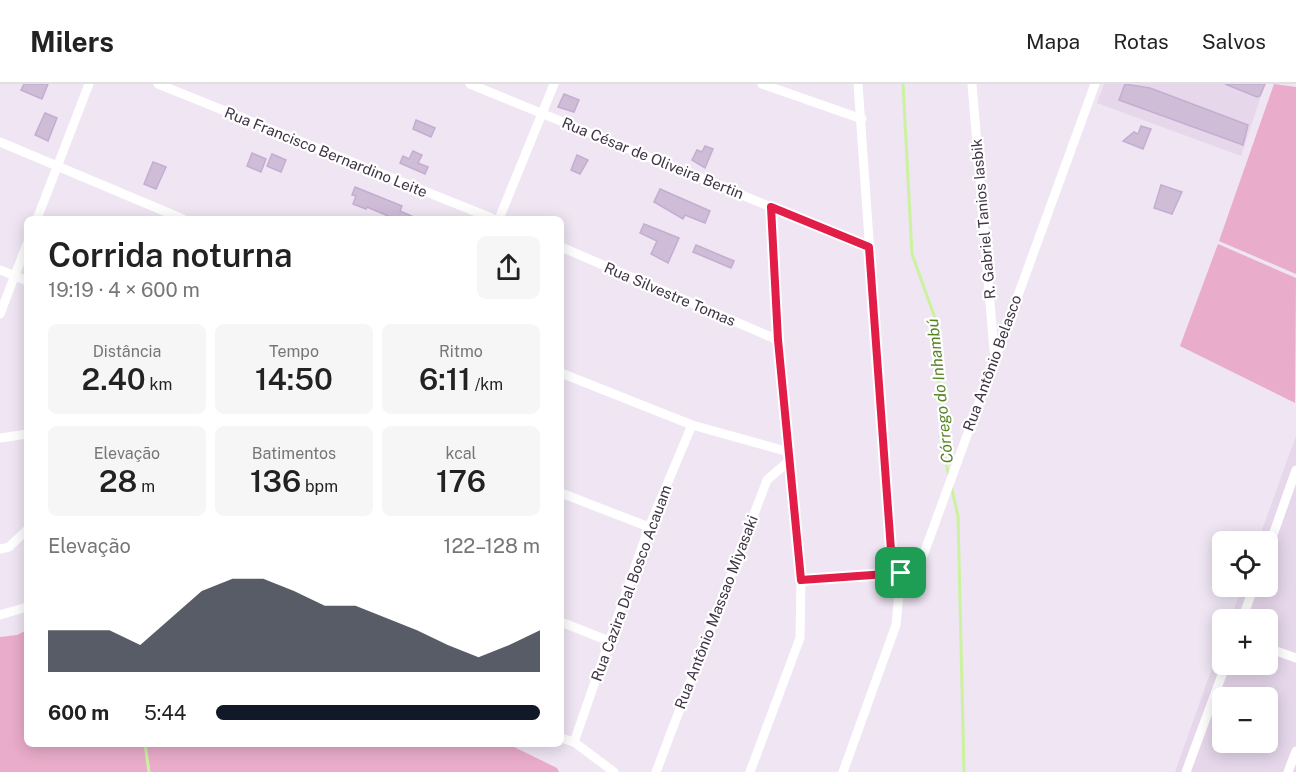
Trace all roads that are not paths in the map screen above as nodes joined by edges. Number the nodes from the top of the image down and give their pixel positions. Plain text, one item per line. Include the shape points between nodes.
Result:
1 (89, 84) edge
2 (158, 84) edge
3 (470, 84) edge
4 (554, 84) edge
5 (762, 84) edge
6 (858, 84) edge
7 (972, 84) edge
8 (1095, 84) edge
9 (543, 113) junction
10 (862, 119) junction
11 (0, 142) edge
12 (57, 167) junction
13 (771, 207) junction
14 (38, 216) edge
15 (176, 216) edge
16 (487, 216) edge
17 (500, 216) edge
18 (869, 247) junction
19 (564, 248) edge
20 (24, 252) edge
21 (0, 270) edge
22 (15, 276) junction
23 (24, 280) edge
24 (0, 314) edge
25 (778, 340) junction
26 (993, 357) junction
27 (564, 374) edge
28 (692, 425) junction
29 (24, 435) edge
30 (0, 438) edge
31 (789, 456) junction
32 (1296, 470) edge
33 (564, 494) edge
34 (649, 527) junction
35 (1274, 531) edge
36 (24, 533) edge
37 (0, 549) edge
38 (901, 573) junction
39 (801, 580) junction
40 (24, 608) edge
41 (0, 615) edge
42 (564, 623) edge
43 (609, 641) junction
44 (1278, 652) edge
45 (1296, 658) edge
46 (1222, 675) edge
47 (564, 739) edge
48 (574, 742) junction
49 (1296, 751) edge
50 (615, 772) edge
51 (656, 772) edge
52 (750, 772) edge
53 (843, 772) edge
54 (1186, 772) edge
55 (1288, 772) edge

1 - 12 street
2 - 16 street, Rua Francisco Bernardino Leite
3 - 9 street, Rua César de Oliveira Bertin
4 - 9 street
5 - 10 street
6 - 10 street
7 - 26 street, R. Gabriel Tanios Iasbik
8 - 26 street, Rua Antônio Belasco
9 - 13 street, Rua César de Oliveira Bertin
9 - 17 street
10 - 18 street
11 - 12 street
12 - 14 street
12 - 15 street
13 - 18 street, Rua César de Oliveira Bertin
13 - 25 street
18 - 38 street via 891,550
19 - 25 street, Rua Silvestre Tomas
20 - 22 street
21 - 22 street
22 - 23 street
22 - 24 street
25 - 31 street
26 - 38 street, Rua Antônio Belasco via 923,556
27 - 28 street
28 - 31 street
28 - 34 street, Rua Cazira Dal Bosco Acauam
29 - 30 street
31 - 39 street
31 - 51 street, Rua Antônio Massao Miyasaki via 767,480
32 - 35 street
33 - 34 street
34 - 43 street, Rua Cazira Dal Bosco Acauam
36 - 37 street via 9,547
38 - 39 street
38 - 53 street via 896,625
39 - 52 street via 800,638
40 - 41 street
42 - 43 street
43 - 48 street, Rua Cazira Dal Bosco Acauam
44 - 45 street
46 - 54 street
47 - 48 street
48 - 50 street
49 - 55 street

